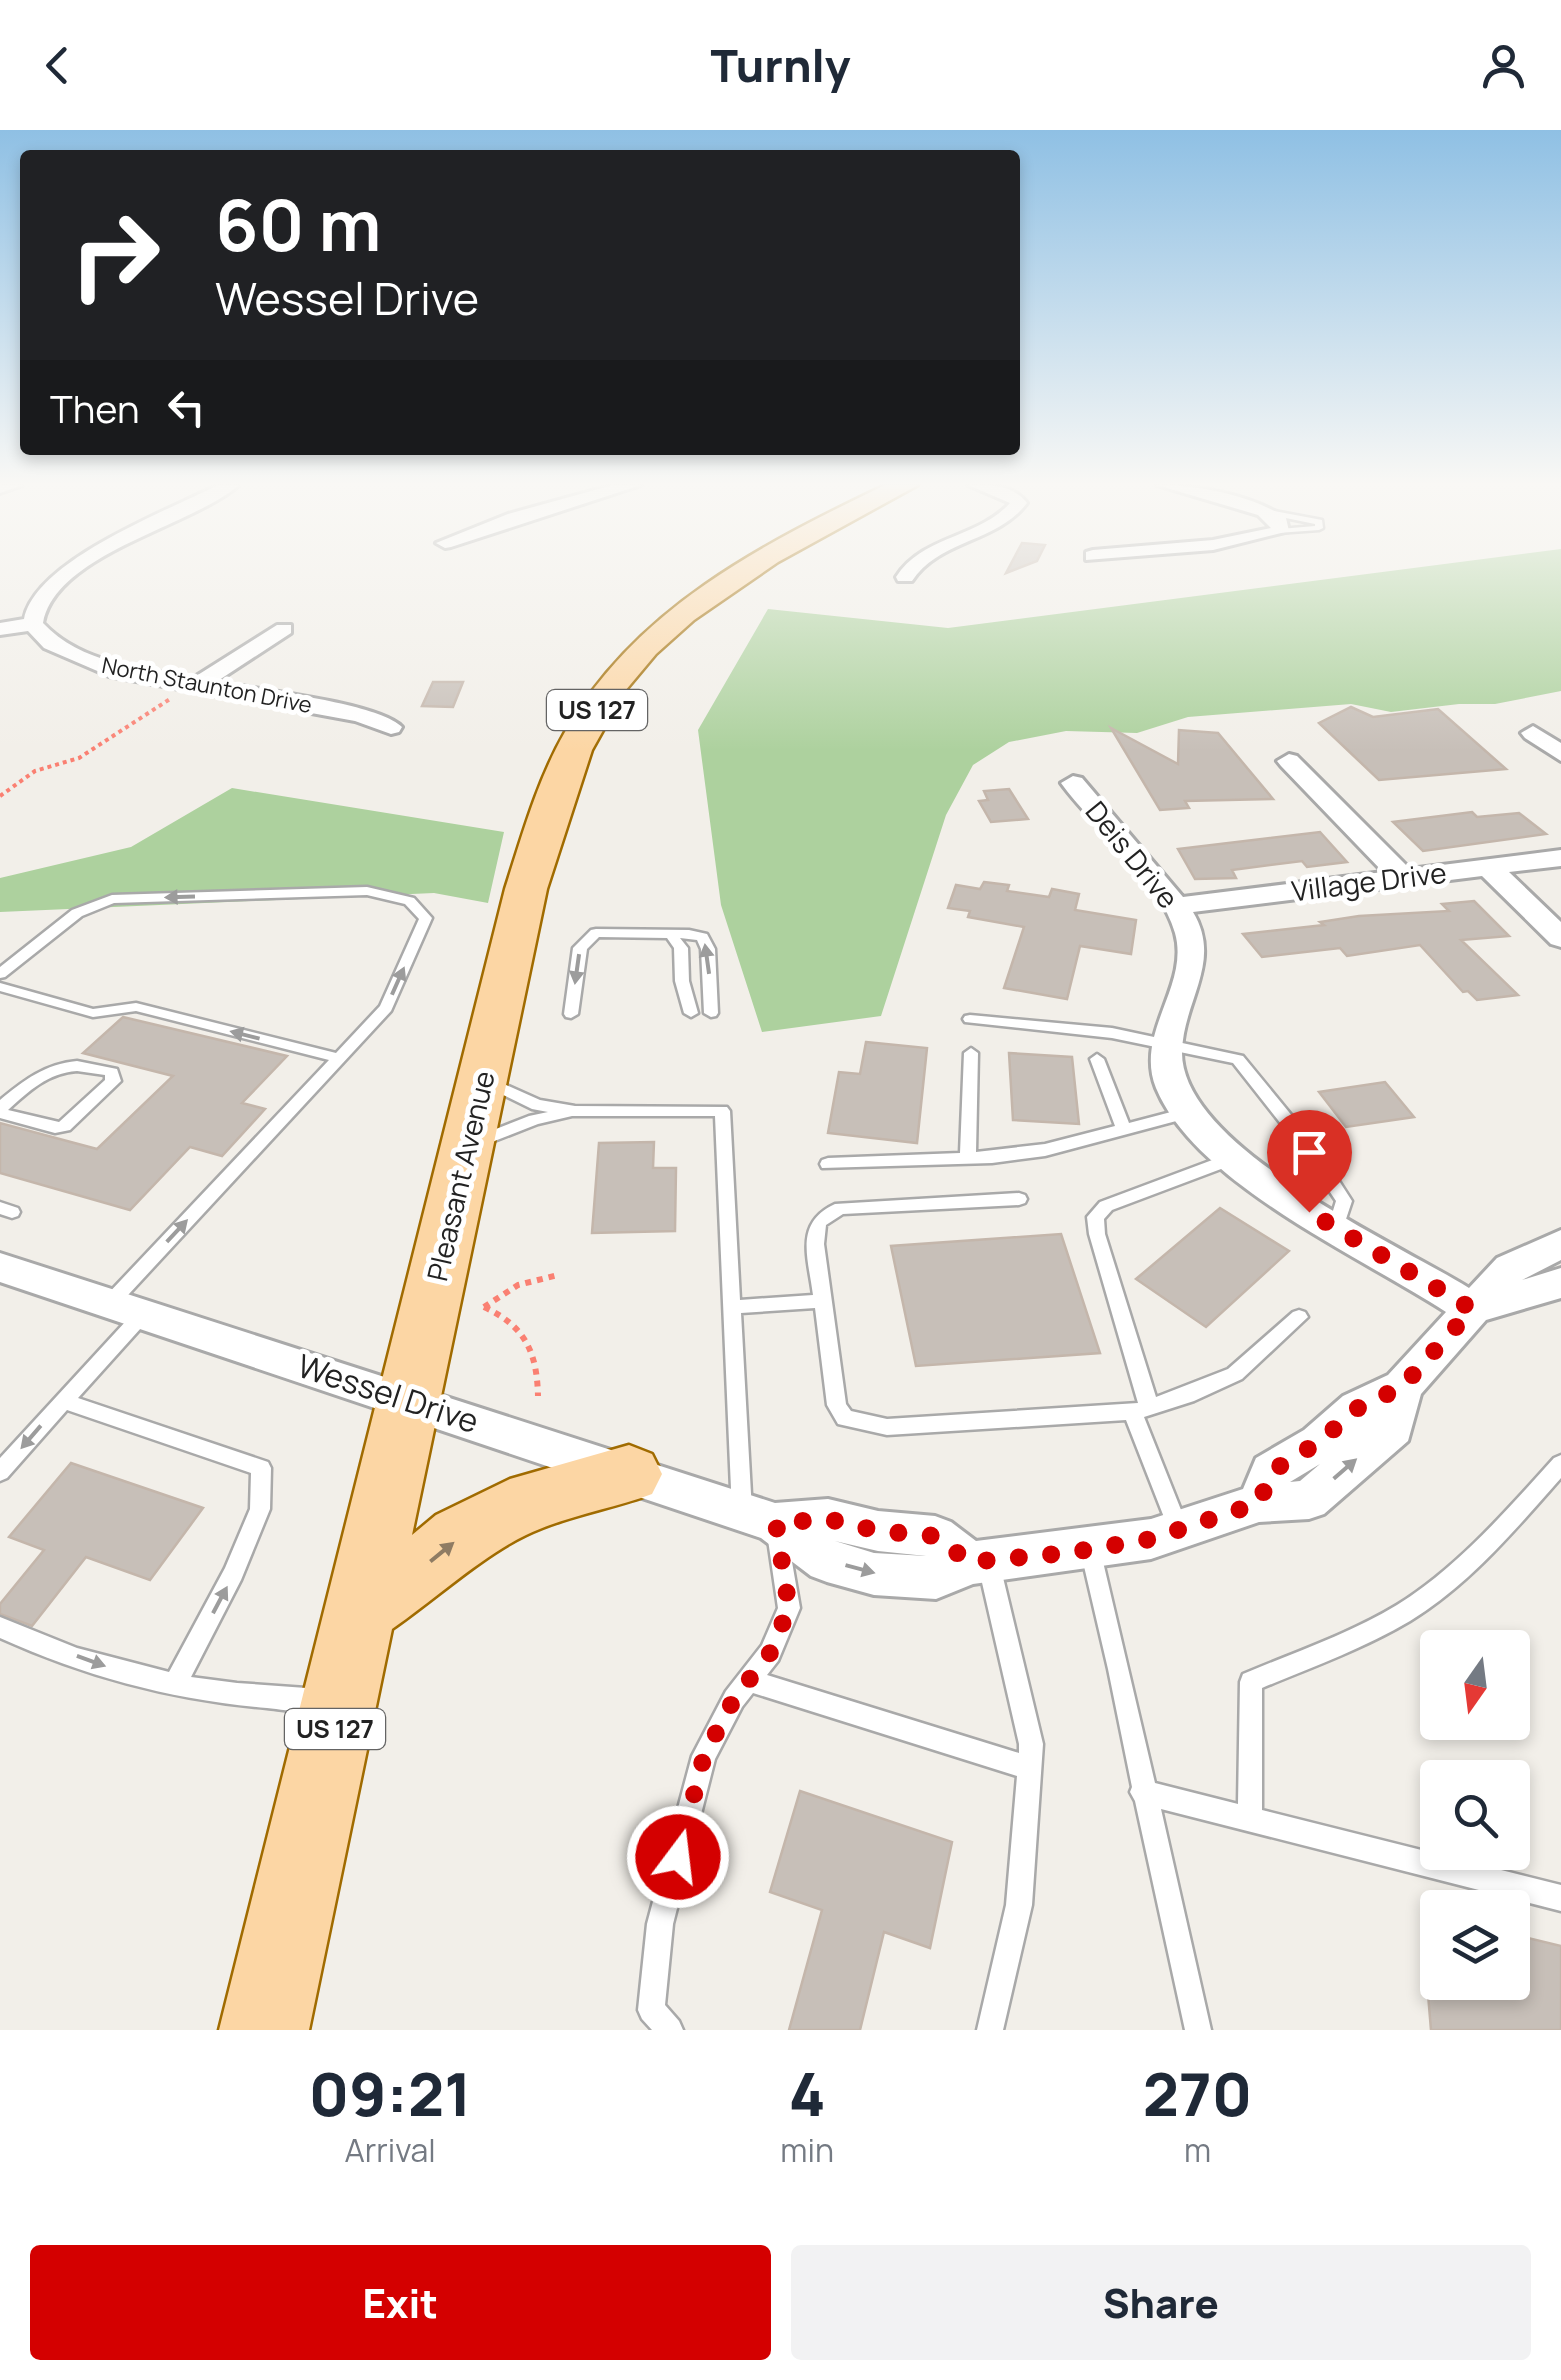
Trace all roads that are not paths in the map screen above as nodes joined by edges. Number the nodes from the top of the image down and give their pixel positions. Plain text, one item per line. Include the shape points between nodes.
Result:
1 (71, 574) edge
2 (738, 574) edge
3 (907, 574) edge
4 (904, 578) dead end
5 (33, 624) junction
6 (0, 629) edge
7 (284, 629) dead end
8 (199, 684) junction
9 (392, 727) dead end
10 (1534, 734) dead end
11 (1561, 754) edge
12 (1288, 761) dead end
13 (1074, 783) dead end
14 (1561, 858) edge
15 (1488, 868) junction
16 (1402, 877) junction
17 (1176, 906) junction
18 (671, 934) junction
19 (1561, 938) edge
20 (0, 974) edge
21 (0, 986) edge
22 (691, 1013) dead end
23 (711, 1013) dead end
24 (571, 1014) dead end
25 (970, 1019) dead end
26 (1167, 1045) junction
27 (970, 1053) dead end
28 (339, 1058) junction
29 (1097, 1058) dead end
30 (482, 1079) junction
31 (0, 1110) edge
32 (575, 1111) junction
33 (1190, 1112) junction
34 (1124, 1130) junction
35 (467, 1146) junction
36 (968, 1158) junction
37 (1232, 1159) junction
38 (828, 1164) dead end
39 (1019, 1199) dead end
40 (1336, 1226) junction
41 (1561, 1244) edge
42 (0, 1267) edge
43 (1561, 1284) edge
44 (823, 1301) junction
45 (732, 1307) junction
46 (127, 1308) junction
47 (1472, 1309) junction
48 (1299, 1317) dead end
49 (62, 1401) junction
50 (411, 1401) junction
51 (1140, 1410) junction
52 (1561, 1464) edge
53 (0, 1472) edge
54 (630, 1474) junction
55 (759, 1518) junction
56 (1179, 1530) junction
57 (1090, 1549) junction
58 (979, 1562) junction
59 (363, 1608) junction
60 (0, 1627) edge
61 (748, 1680) junction
62 (174, 1686) junction
63 (342, 1701) junction
64 (1029, 1768) junction
65 (1142, 1792) junction
66 (1250, 1819) junction
67 (1561, 1898) edge
68 (264, 2030) edge
69 (670, 2030) edge
70 (990, 2030) edge
71 (1198, 2030) edge

1 - 5 street via 37,604
2 - 30 main road, Pleasant Avenue / US 127 via 642,649 584,730 554,796 526,889
3 - 4 street
5 - 6 street
5 - 8 street, North Staunton Drive via 75,658
7 - 8 street
8 - 9 street, North Staunton Drive
10 - 11 street
12 - 16 street
13 - 17 street, Deis Drive
14 - 15 street, Village Drive
15 - 16 street, Village Drive
15 - 19 street
16 - 17 street, Village Drive
17 - 26 street, Deis Drive via 1190,935 1192,960
18 - 22 lane via 682,948
23 -> 18 lane via 702,937
18 -> 24 lane via 589,936 580,948
28 -> 20 lane via 386,1008 426,918 410,901 368,891 112,899 77,914
28 -> 21 lane via 136,1008 93,1013
25 - 26 lane
26 - 33 street, Deis Drive via 1173,1088
26 - 40 lane via 1238,1059 1344,1201
27 - 36 lane
46 -> 28 lane
29 - 34 lane
30 - 32 lane via 537,1105
30 - 35 main road, Pleasant Avenue / US 127
31 - 31 lane via 44,1071 86,1064 112,1072 114,1080 64,1126
32 - 35 lane
32 - 45 lane via 722,1111
33 - 34 lane
33 - 37 street, Deis Drive
34 - 36 lane via 1044,1150
35 - 50 main road, Pleasant Avenue / US 127
36 - 38 lane
37 - 40 street, Deis Drive via 1256,1181
37 - 51 lane via 1106,1206 1096,1217
39 - 44 lane via 841,1208 822,1216 815,1244
40 - 47 street, Deis Drive
41 - 47 street, Wessel Drive via 1510,1268
42 - 46 street, Wessel Drive
43 - 47 street
44 - 45 lane
44 - 51 lane via 837,1406 844,1418 862,1425
45 - 55 lane
46 - 49 lane
46 - 50 street, Wessel Drive
47 - 56 street, Wessel Drive via 1402,1387 1393,1428 1309,1500 1259,1503
48 - 51 lane via 1235,1374
49 -> 53 lane
62 -> 49 lane via 234,1574 260,1509 260,1468
50 - 54 street, Wessel Drive
50 - 59 main road, Pleasant Avenue / US 127
51 - 56 lane
52 - 66 lane via 1422,1600 1251,1682
54 - 55 street, Wessel Drive
59 -> 54 main road via 510,1509
55 - 58 street, Wessel Drive via 827,1560 874,1574 936,1578
55 - 61 lane via 789,1608 770,1653
56 - 57 street, Wessel Drive
57 - 58 street, Wessel Drive
57 - 65 lane via 1123,1672
58 - 64 lane via 1031,1744
59 - 63 main road, Pleasant Avenue / US 127
60 -> 62 lane
61 - 64 lane
61 - 69 lane via 704,1756 660,1924 650,2010
62 - 63 lane via 246,1699
63 - 68 main road, Pleasant Avenue / US 127
64 - 70 lane via 1019,1904
65 - 66 lane
65 - 71 lane
66 - 67 lane

